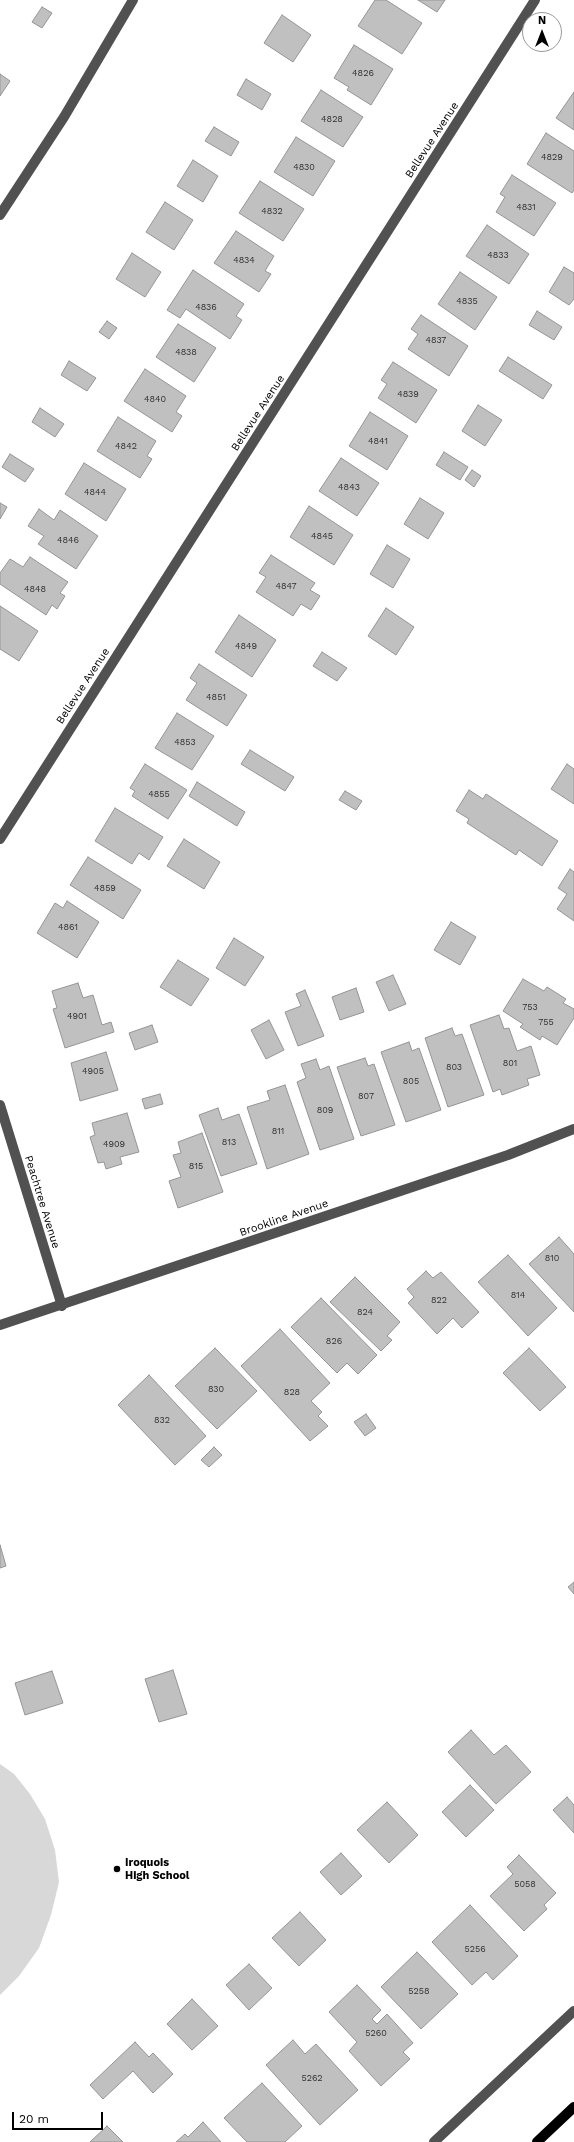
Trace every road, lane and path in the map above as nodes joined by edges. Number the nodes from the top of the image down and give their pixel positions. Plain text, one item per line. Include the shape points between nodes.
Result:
1 (133, 0) edge
2 (535, 0) edge
3 (0, 215) edge
4 (0, 839) edge
5 (0, 1105) edge
6 (574, 1129) edge
7 (4, 1134) edge
8 (62, 1306) junction
9 (0, 1326) edge
10 (574, 2011) edge
11 (574, 2107) edge
12 (434, 2142) edge
13 (537, 2142) edge

1 - 3 street via 64,117
2 - 4 street, Bellevue Avenue
5 - 7 street, Peachtree Avenue
6 - 8 street, Brookline Avenue via 508,1155
7 - 8 street, Peachtree Avenue
8 - 9 street, Brookline Avenue
10 - 12 street
11 - 13 main road

